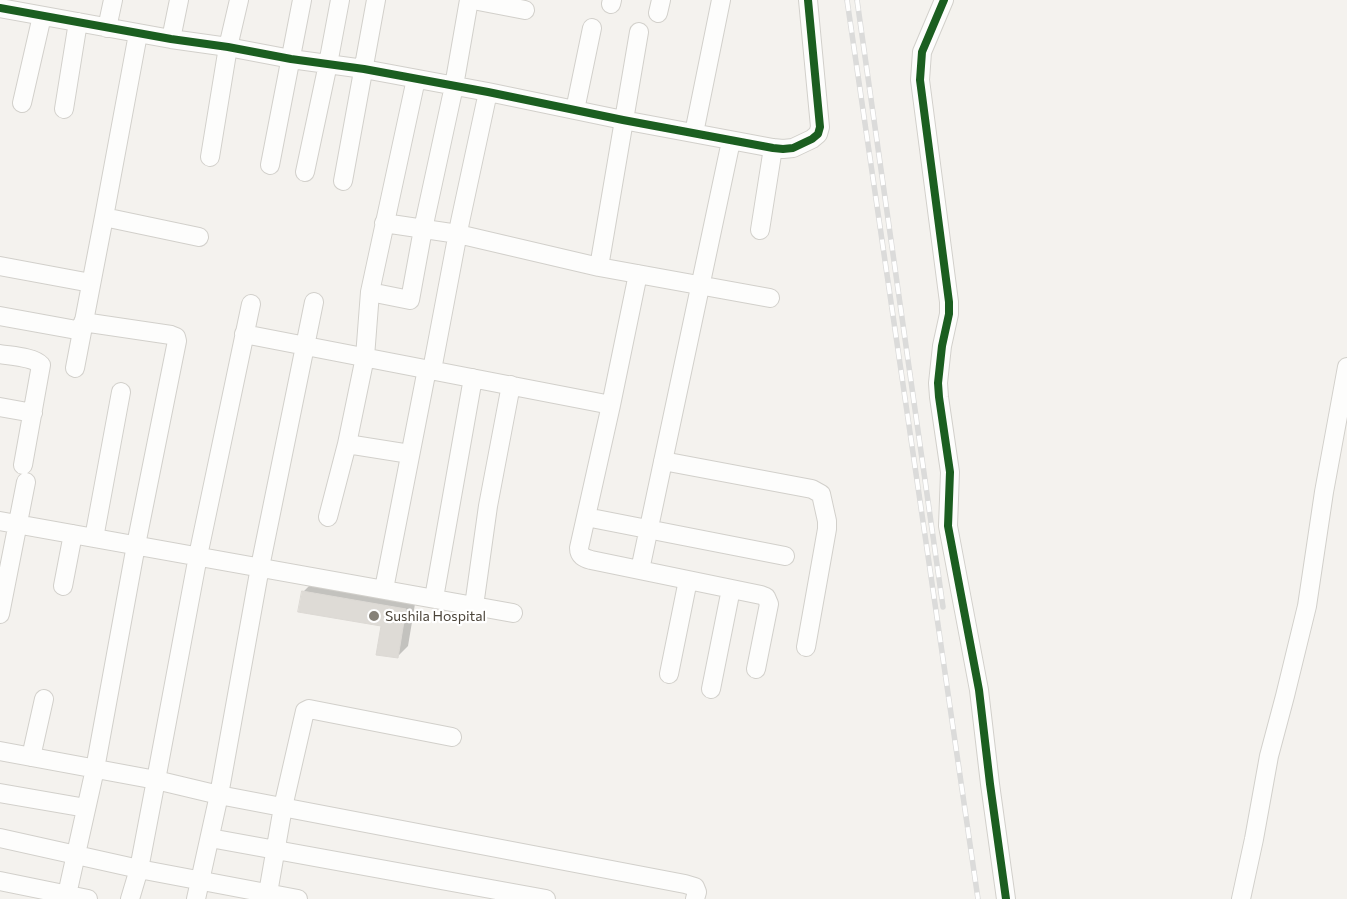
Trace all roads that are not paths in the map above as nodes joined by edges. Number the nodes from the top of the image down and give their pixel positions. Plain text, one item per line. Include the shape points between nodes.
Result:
1 (113, 0) edge
2 (179, 0) edge
3 (239, 0) edge
4 (302, 0) edge
5 (340, 0) edge
6 (376, 0) edge
7 (469, 0) edge
8 (473, 0) edge
9 (721, 0) edge
10 (808, 0) edge
11 (944, 0) edge
12 (0, 8) edge
13 (33, 10) edge
14 (525, 10) dead end
15 (78, 22) junction
16 (107, 28) junction
17 (592, 28) dead end
18 (639, 32) dead end
19 (138, 34) junction
20 (172, 39) junction
21 (228, 47) junction
22 (291, 59) junction
23 (328, 64) junction
24 (364, 69) junction
25 (416, 79) junction
26 (454, 86) junction
27 (488, 92) junction
28 (22, 104) dead end
29 (64, 109) dead end
30 (575, 110) junction
31 (623, 120) junction
32 (694, 133) junction
33 (731, 141) junction
34 (773, 148) junction
35 (210, 157) dead end
36 (270, 165) dead end
37 (305, 172) dead end
38 (343, 181) dead end
39 (104, 217) junction
40 (384, 223) junction
41 (423, 229) junction
42 (760, 230) dead end
43 (458, 234) junction
44 (199, 237) dead end
45 (0, 266) edge
46 (599, 267) junction
47 (638, 274) junction
48 (91, 283) junction
49 (700, 285) junction
50 (370, 292) junction
51 (770, 298) dead end
52 (314, 302) dead end
53 (251, 304) dead end
54 (0, 316) edge
55 (83, 326) junction
56 (244, 334) junction
57 (305, 346) junction
58 (0, 354) edge
59 (365, 358) junction
60 (1347, 367) edge
61 (75, 368) dead end
62 (429, 370) junction
63 (473, 378) junction
64 (511, 385) junction
65 (120, 392) dead end
66 (611, 404) junction
67 (0, 408) edge
68 (33, 413) junction
69 (347, 444) junction
70 (410, 454) junction
71 (663, 461) junction
72 (328, 517) dead end
73 (586, 517) junction
74 (9, 522) edge
75 (648, 529) junction
76 (73, 534) junction
77 (94, 538) junction
78 (136, 545) junction
79 (198, 556) junction
80 (785, 556) dead end
81 (260, 566) junction
82 (640, 570) junction
83 (688, 580) junction
84 (63, 586) dead end
85 (384, 589) junction
86 (731, 589) junction
87 (434, 598) junction
88 (474, 606) junction
89 (512, 613) dead end
90 (0, 614) edge
91 (806, 647) dead end
92 (756, 669) dead end
93 (669, 674) dead end
94 (711, 689) dead end
95 (44, 699) dead end
96 (452, 738) dead end
97 (0, 751) edge
98 (32, 757) junction
99 (95, 769) junction
100 (156, 780) junction
101 (0, 793) edge
102 (219, 795) junction
103 (283, 807) junction
104 (86, 808) junction
105 (0, 838) edge
106 (210, 838) junction
107 (276, 850) junction
108 (76, 855) junction
109 (139, 869) junction
110 (0, 881) edge
111 (200, 881) junction
112 (268, 893) junction
113 (67, 896) edge
114 (88, 899) edge
115 (130, 899) edge
116 (196, 899) edge
117 (298, 899) edge
118 (546, 899) edge
119 (695, 899) edge
120 (1006, 899) edge
121 (1241, 899) edge

1 - 16 street
2 - 20 street
3 - 21 street
4 - 22 street
5 - 23 street
6 - 24 street
7 - 26 street
8 - 14 street
9 - 32 street
10 - 34 street via 820,127 812,139 793,148
11 - 120 street via 922,52 920,80 950,302 939,369 939,397 950,472 950,537 978,690
12 - 13 street
13 - 15 street
13 - 28 street
15 - 16 street
15 - 29 street
16 - 19 street
17 - 30 street
18 - 31 street
19 - 20 street
19 - 39 street
20 - 21 street
21 - 22 street
21 - 35 street
22 - 23 street
22 - 36 street
23 - 24 street
23 - 37 street
24 - 25 street
24 - 38 street
25 - 26 street
25 - 40 street
26 - 27 street
26 - 41 street
27 - 30 street
27 - 43 street
30 - 31 street
31 - 32 street
31 - 46 street
32 - 33 street
33 - 34 street
33 - 49 street
34 - 42 street
39 - 44 street
39 - 48 street
40 - 41 street
40 - 50 street
41 - 43 street
41 - 50 street via 410,300
43 - 46 street
43 - 62 street
45 - 48 street
46 - 47 street
47 - 49 street
47 - 66 street
48 - 55 street
49 - 51 street
49 - 71 street
50 - 59 street
52 - 57 street
53 - 56 street
54 - 55 street
55 - 61 street
55 - 78 street via 171,335 177,341
56 - 57 street
56 - 79 street
57 - 59 street
57 - 81 street
58 - 68 street via 33,360 41,365
59 - 62 street
59 - 69 street
60 - 121 street via 1307,606 1268,756
62 - 63 street
62 - 70 street
63 - 64 street
63 - 87 street
64 - 66 street
64 - 88 street via 488,506
65 - 77 street
66 - 73 street
67 - 68 street
68 - 74 street via 24,474
69 - 70 street
69 - 72 street
70 - 85 street
71 - 75 street
71 - 91 street via 812,489 820,494 827,529
73 - 75 street
73 - 82 street via 579,548 582,556
74 - 76 street
74 - 90 street
75 - 80 street
75 - 82 street
76 - 77 street
76 - 84 street
77 - 78 street
78 - 79 street
78 - 99 street
79 - 81 street
79 - 100 street
81 - 85 street
81 - 102 street
82 - 83 street
83 - 86 street
83 - 93 street
85 - 87 street
86 - 92 street via 761,595 769,604
86 - 94 street
87 - 88 street
88 - 89 street
95 - 98 street
96 - 103 street via 305,710
97 - 98 street
98 - 99 street
99 - 100 street
99 - 104 street
100 - 102 street
100 - 109 street
101 - 104 street
102 - 103 street
102 - 106 street
103 - 107 street
103 - 119 street via 685,884 695,887
104 - 108 street
105 - 108 street
106 - 107 street
106 - 111 street
107 - 112 street
107 - 118 street
108 - 109 street
108 - 113 street
109 - 111 street
109 - 115 street
110 - 113 street
111 - 112 street
111 - 116 street
112 - 117 street
113 - 114 street

